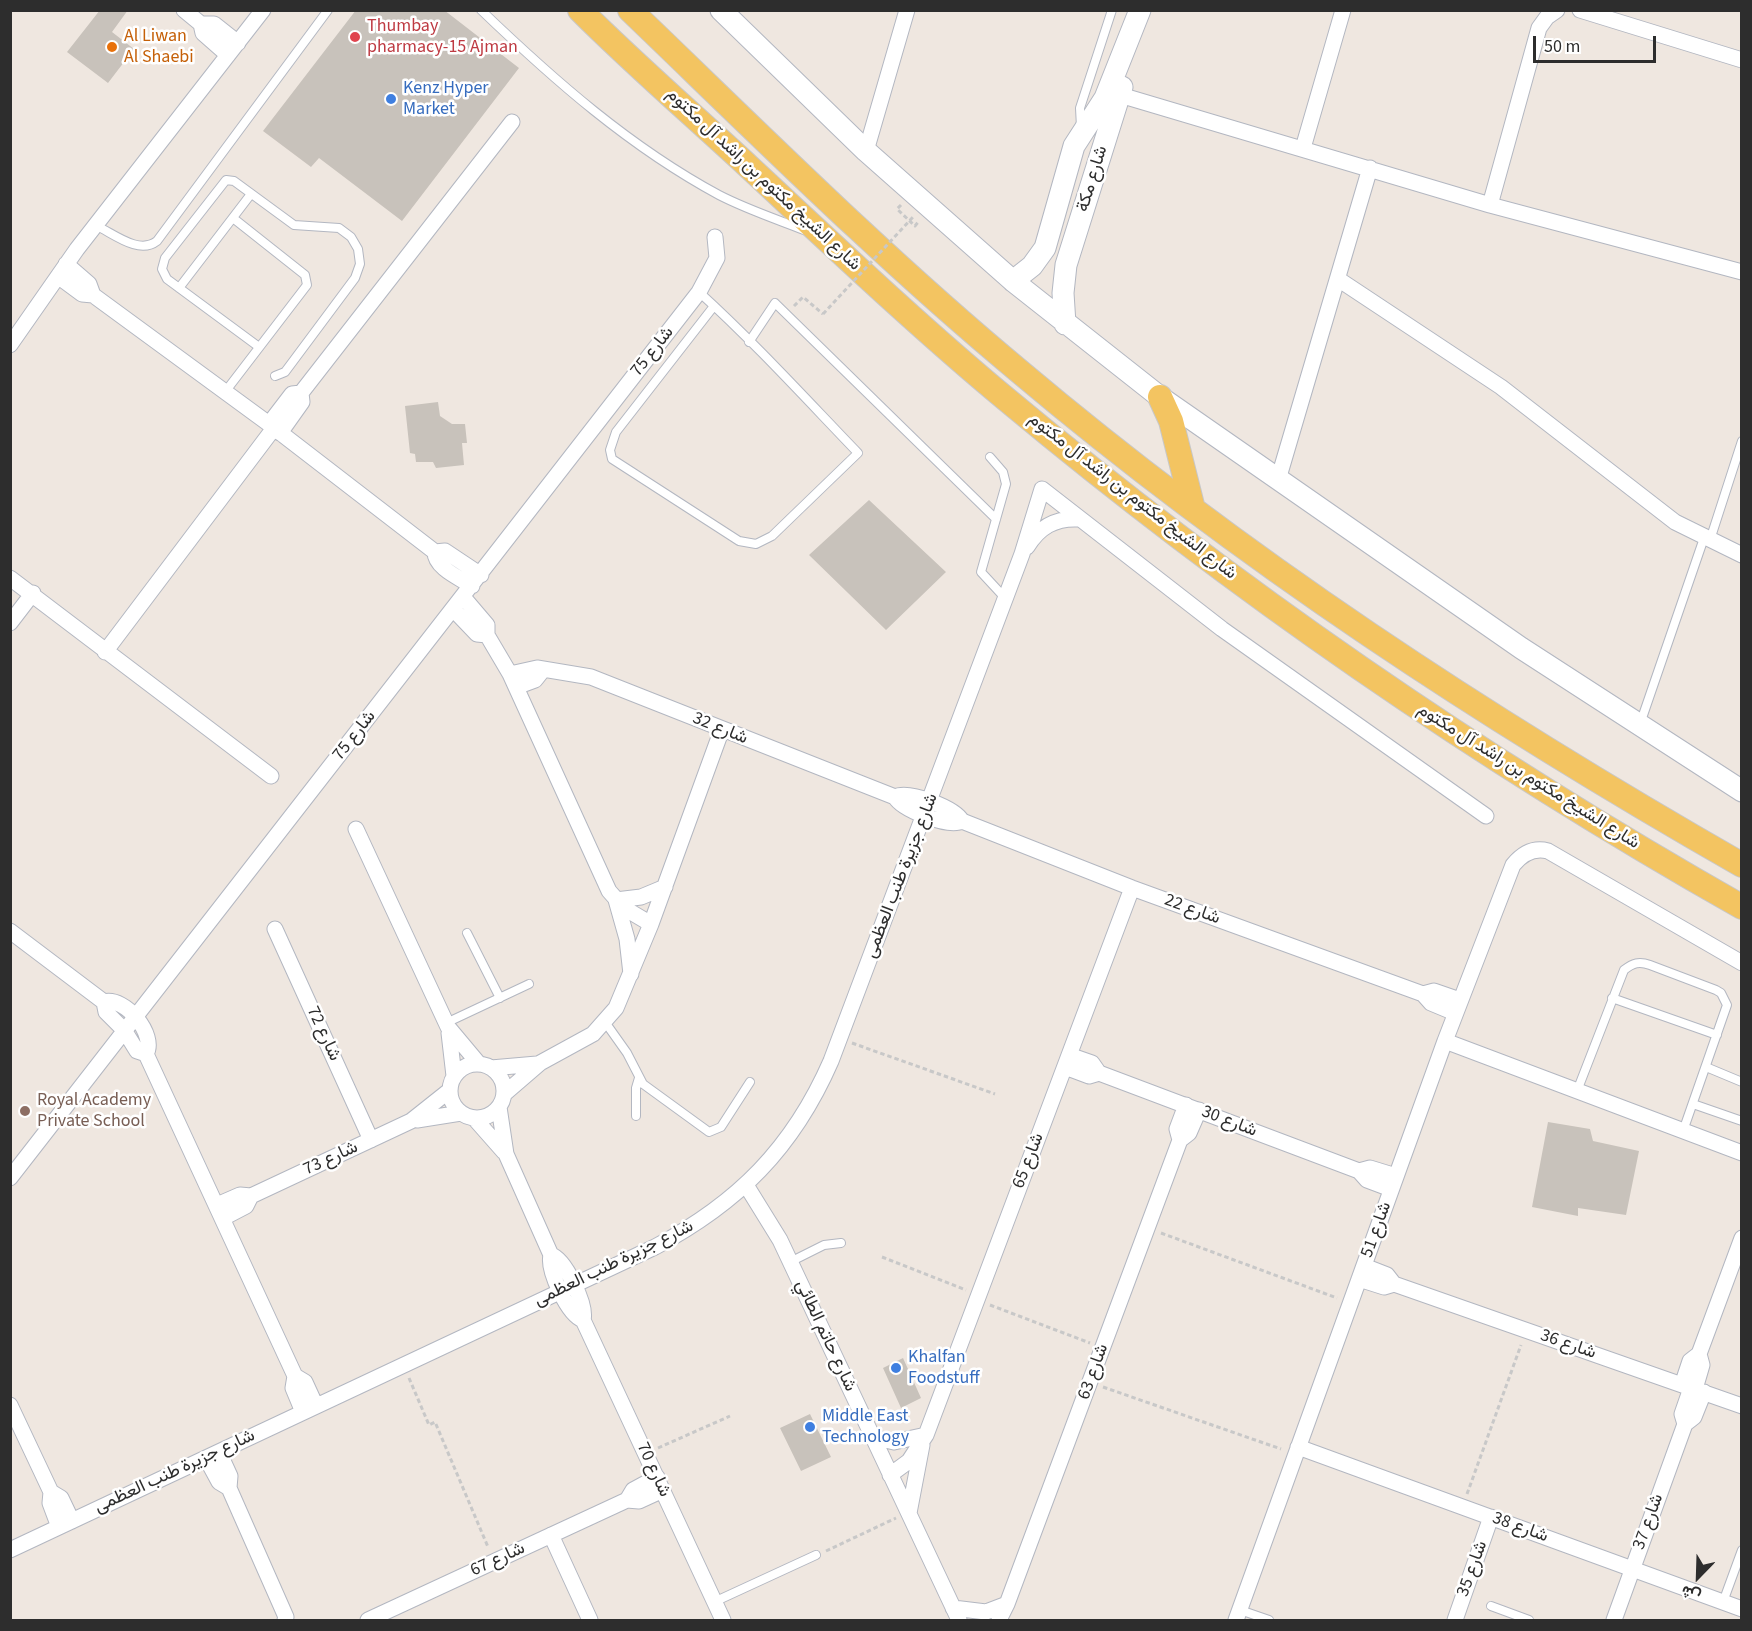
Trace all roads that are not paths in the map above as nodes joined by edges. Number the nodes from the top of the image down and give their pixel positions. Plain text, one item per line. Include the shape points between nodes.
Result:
1 (184, 10) edge
2 (263, 10) edge
3 (328, 10) edge
4 (481, 10) edge
5 (721, 10) edge
6 (907, 10) edge
7 (1112, 10) edge
8 (1140, 10) edge
9 (1343, 10) edge
10 (1557, 10) edge
11 (1580, 10) edge
12 (580, 13) edge
13 (637, 14) edge
14 (233, 49) junction
15 (1742, 60) edge
16 (1114, 93) junction
17 (512, 122) dead end
18 (1082, 131) junction
19 (1304, 148) junction
20 (866, 151) junction
21 (1370, 168) junction
22 (251, 194) junction
23 (1490, 205) junction
24 (233, 218) junction
25 (97, 226) junction
26 (715, 237) dead end
27 (828, 240) junction
28 (62, 270) junction
29 (1742, 272) edge
30 (1338, 279) junction
31 (1013, 281) junction
32 (179, 288) junction
33 (699, 292) junction
34 (714, 306) junction
35 (1065, 324) junction
36 (13, 337) edge
37 (749, 342) junction
38 (259, 347) junction
39 (275, 376) dead end
40 (225, 392) junction
41 (1160, 397) junction
42 (274, 428) junction
43 (1742, 441) edge
44 (990, 457) dead end
45 (1278, 480) junction
46 (1193, 509) junction
47 (996, 519) junction
48 (1078, 519) junction
49 (1707, 540) junction
50 (1022, 554) junction
51 (1742, 555) edge
52 (10, 578) edge
53 (472, 586) junction
54 (33, 593) junction
55 (1006, 599) junction
56 (454, 610) junction
57 (10, 622) edge
58 (487, 635) junction
59 (105, 652) junction
60 (513, 681) junction
61 (1639, 726) junction
62 (722, 729) junction
63 (271, 776) dead end
64 (1742, 791) edge
65 (928, 809) junction
66 (1486, 816) dead end
67 (356, 829) dead end
68 (1742, 865) edge
69 (665, 887) junction
70 (1132, 888) junction
71 (616, 900) junction
72 (1742, 907) edge
73 (651, 924) junction
74 (275, 929) dead end
75 (10, 930) edge
76 (467, 933) dead end
77 (1742, 963) edge
78 (631, 978) junction
79 (530, 984) dead end
80 (500, 998) junction
81 (1612, 998) junction
82 (104, 1002) junction
83 (1458, 1006) junction
84 (134, 1016) junction
85 (605, 1022) junction
86 (447, 1025) junction
87 (124, 1030) junction
88 (1717, 1035) junction
89 (1445, 1041) junction
90 (146, 1054) junction
91 (1067, 1061) junction
92 (540, 1063) junction
93 (485, 1066) junction
94 (1706, 1067) junction
95 (639, 1078) junction
96 (750, 1082) dead end
97 (1742, 1082) edge
98 (452, 1083) junction
99 (1577, 1091) junction
100 (502, 1100) junction
101 (1693, 1104) junction
102 (1192, 1108) junction
103 (468, 1116) junction
104 (636, 1116) dead end
105 (411, 1121) junction
106 (1742, 1121) edge
107 (1683, 1131) junction
108 (371, 1140) junction
109 (1742, 1153) edge
110 (506, 1155) junction
111 (10, 1178) edge
112 (1394, 1183) junction
113 (746, 1185) junction
114 (220, 1212) junction
115 (1742, 1238) edge
116 (841, 1243) dead end
117 (790, 1262) junction
118 (1361, 1272) junction
119 (567, 1288) junction
120 (1693, 1389) junction
121 (10, 1405) edge
122 (1742, 1406) edge
123 (309, 1409) junction
124 (872, 1437) junction
125 (924, 1439) junction
126 (1297, 1451) junction
127 (212, 1455) junction
128 (890, 1475) junction
129 (660, 1484) junction
130 (909, 1513) junction
131 (1491, 1518) junction
132 (66, 1524) junction
133 (551, 1535) junction
134 (10, 1550) edge
135 (1742, 1550) edge
136 (816, 1555) road end
137 (1633, 1569) junction
138 (714, 1602) junction
139 (1723, 1602) junction
140 (1491, 1606) dead end
141 (1742, 1609) edge
142 (956, 1614) edge
143 (1003, 1615) edge
144 (1238, 1615) edge
145 (382, 1617) edge
146 (289, 1619) edge
147 (590, 1620) edge
148 (723, 1620) edge
149 (1269, 1620) edge
150 (1455, 1620) edge
151 (1529, 1620) edge
152 (1614, 1620) edge

1 - 14 street via 201,24 203,33
2 - 14 street
3 - 25 lane via 157,241 138,246
4 - 27 lane via 547,74 650,152 721,196
5 - 20 street
6 - 20 street
7 - 18 lane via 1080,108
8 - 16 street, شارع مكة
9 - 19 street
10 - 23 street via 1539,28
11 - 15 street
12 - 27 main road, شارع الشيخ مكتوم بن راشد آل مكتوم
13 - 46 main road, شارع الشيخ مكتوم بن راشد آل مكتوم via 955,316 1020,373
14 - 25 street
16 - 18 street, شارع مكة
16 - 19 street
16 - 35 street, شارع مكة via 1066,265 1062,293
17 - 42 street via 302,393 292,394
18 - 31 street, شارع مكة via 1067,162 1045,248 1032,267
19 - 21 street
20 - 31 street
21 - 23 street
21 - 30 street
22 - 24 lane
22 - 32 lane via 234,181 226,180 219,185 162,263 164,274
22 - 39 lane via 294,225 339,228 351,237 360,256 358,271 349,287 285,372
23 - 29 street
24 - 32 lane
24 - 38 lane via 301,271 307,280 305,290
25 - 28 street
26 - 33 street, شارع 75 via 717,258
27 - 72 main road, شارع الشيخ مكتوم بن راشد آل مكتوم via 1067,448 1319,640 1545,791
28 - 36 street
28 - 40 street via 89,284 93,295
30 - 45 street
30 - 49 street via 1501,387 1675,522
31 - 35 street
32 - 38 lane
33 - 34 lane
33 - 53 street, شارع 75
34 - 37 lane
34 - 37 lane via 616,432 610,450 612,459 636,476 717,528 750,544 772,536 858,453
35 - 41 street
37 - 47 lane via 775,303
38 - 40 lane
40 - 42 street
41 - 45 street
41 - 46 main road via 1171,421
42 - 53 street via 435,552 445,551
42 - 59 street
43 - 49 lane
44 - 47 lane via 1003,472 1006,484
45 - 61 street
46 - 68 main road, شارع الشيخ مكتوم بن راشد آل مكتوم via 1459,695 1581,772
47 - 55 lane via 981,572
48 - 50 street, شارع جزيرة طنب العظمى via 1056,520 1046,525
48 - 50 street, شارع جزيرة طنب العظمى via 1042,489
48 - 66 street via 1222,629
49 - 51 street
49 - 61 lane
50 - 55 street, شارع جزيرة طنب العظمى
52 - 54 street
53 - 56 street, شارع 75
53 - 58 street
54 - 57 street
54 - 59 street
55 - 65 street, شارع جزيرة طنب العظمى
56 - 58 street via 477,634
56 - 84 street, شارع 75
58 - 60 street
59 - 63 street
60 - 62 street, شارع 32 via 535,680 543,670 567,671
60 - 71 street via 602,878
61 - 64 street
62 - 65 street, شارع 32 via 895,797 905,794
62 - 69 street
65 - 70 street, شارع 22 via 955,812 962,821
65 - 113 street, شارع جزيرة طنب العظمى via 821,1082 799,1122
67 - 86 street
69 - 71 street via 641,897
69 - 73 street
70 - 83 street, شارع 22 via 1424,994 1431,1003
70 - 91 street, شارع 65
71 - 73 street
71 - 78 street via 627,939
73 - 78 street
74 - 108 street, شارع 72
75 - 82 street
76 - 80 lane
77 - 83 street, شارع 51 via 1552,853 1533,850 1517,860 1510,872
78 - 85 street
79 - 80 lane
80 - 86 lane
81 - 88 lane
81 - 88 lane via 1624,969 1641,962 1650,965 1721,993 1727,1005
81 - 99 lane
82 - 84 street via 113,1001
82 - 87 street via 106,1012
83 - 89 street, شارع 51
84 - 87 street, شارع 75
84 - 90 street via 149,1044
85 - 92 street via 579,1044
85 - 95 lane
86 - 93 street
86 - 98 street
87 - 90 street via 137,1051
87 - 111 street, شارع 75
88 - 94 lane
89 - 99 street
89 - 112 street, شارع 51
90 - 114 street
91 - 102 street, شارع 30 via 1089,1076 1099,1072
91 - 125 street, شارع 65
92 - 93 street
92 - 100 street
93 - 98 street via 460,1069
93 - 100 street via 501,1079
94 - 97 lane
94 - 101 lane
95 - 96 lane via 648,1089 705,1130 714,1132 721,1128
95 - 104 lane
98 - 103 street via 455,1107
98 - 105 street, شارع 73
99 - 107 street
100 - 103 street via 488,1116
100 - 110 street, شارع 70
101 - 106 lane
101 - 107 lane
102 - 112 street, شارع 30 via 1359,1171 1367,1180
102 - 143 street, شارع 63 via 1177,1129 1180,1140
103 - 105 street, شارع 73
103 - 110 street, شارع 70
105 - 108 street, شارع 73
107 - 109 street
108 - 114 street, شارع 73 via 252,1197 246,1206
110 - 119 street, شارع 70 via 551,1255 561,1260
112 - 118 street, شارع 51
113 - 117 street, شارع حاتم الطائي via 769,1219
113 - 119 street, شارع جزيرة طنب العظمى via 679,1234
114 - 123 street via 295,1376 305,1382
115 - 120 street, شارع 37 via 1699,1354 1702,1365
116 - 117 lane via 824,1245
117 - 124 street, شارع حاتم الطائي
118 - 120 street, شارع 36 via 1384,1287 1394,1284
118 - 126 street, شارع 51
119 - 123 street, شارع جزيرة طنب العظمى
119 - 129 street, شارع 70 via 584,1308 583,1320
120 - 122 street, شارع 36
120 - 137 street, شارع 37 via 1694,1417 1685,1425
121 - 132 street via 51,1492 61,1497
123 - 127 street, شارع جزيرة طنب العظمى
124 - 125 street via 894,1442
124 - 128 street, شارع حاتم الطائي
125 - 128 street, شارع 65 via 909,1461
125 - 130 street, شارع 65
126 - 131 street, شارع 38
126 - 144 street, شارع 51
127 - 132 street, شارع جزيرة طنب العظمى
127 - 146 street via 230,1476 229,1488
128 - 130 street, شارع حاتم الطائي
129 - 133 street, شارع 67 via 639,1501 627,1500
129 - 138 street, شارع 70
130 - 142 street, شارع حاتم الطائي
131 - 137 street, شارع 38
131 - 150 street, شارع 35
132 - 134 street, شارع جزيرة طنب العظمى
133 - 145 street, شارع 67
133 - 147 street
135 - 139 lane
136 - 138 lane
137 - 139 street, شارع 38
137 - 152 street, شارع 37
138 - 148 street, شارع 70
139 - 141 street, شارع 38
140 - 151 lane
142 - 143 street, شارع 63
144 - 149 lane

